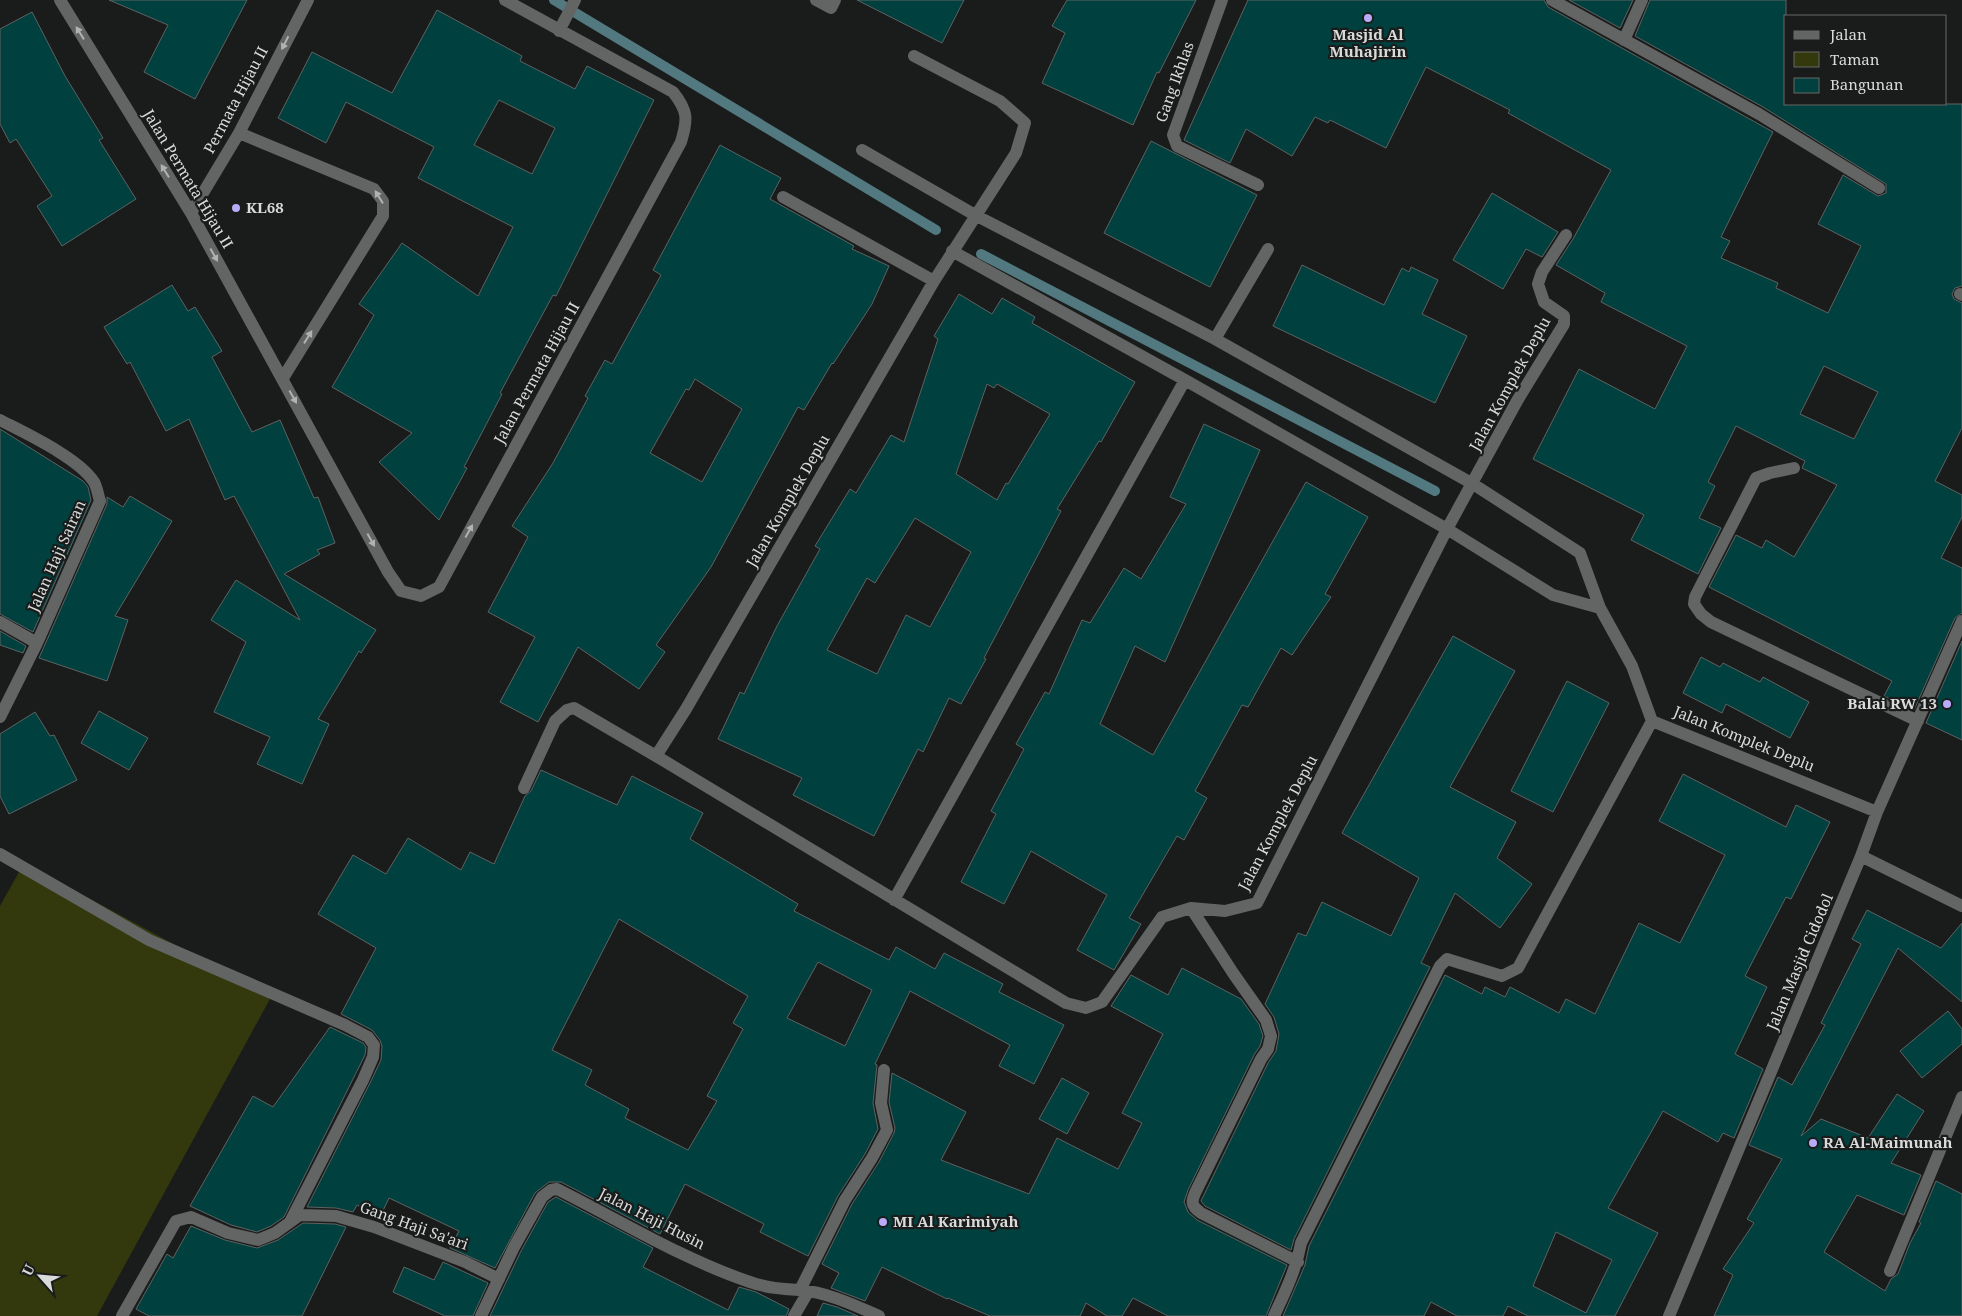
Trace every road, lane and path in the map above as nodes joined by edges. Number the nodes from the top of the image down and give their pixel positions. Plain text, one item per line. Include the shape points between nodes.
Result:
1 (60, 0) edge
2 (308, 0) edge
3 (505, 0) edge
4 (575, 0) edge
5 (816, 0) edge
6 (835, 0) edge
7 (1222, 0) edge
8 (1552, 0) edge
9 (1642, 0) edge
10 (559, 31) junction
11 (1624, 40) junction
12 (914, 56) dead end
13 (239, 133) junction
14 (862, 150) dead end
15 (1258, 184) dead end
16 (1879, 188) dead end
17 (783, 196) dead end
18 (190, 213) junction
19 (975, 216) junction
20 (1566, 235) dead end
21 (1268, 249) dead end
22 (952, 251) junction
23 (934, 281) junction
24 (1215, 339) junction
25 (283, 378) junction
26 (1185, 380) junction
27 (0, 420) edge
28 (1794, 468) dead end
29 (1470, 487) junction
30 (1449, 525) junction
31 (1600, 608) junction
32 (1962, 621) edge
33 (0, 622) edge
34 (37, 643) junction
35 (0, 717) edge
36 (1652, 721) junction
37 (1918, 721) junction
38 (656, 756) junction
39 (524, 788) dead end
40 (1877, 812) junction
41 (0, 854) edge
42 (1861, 856) junction
43 (894, 900) junction
44 (1962, 906) edge
45 (1191, 908) junction
46 (884, 1070) dead end
47 (1962, 1097) edge
48 (290, 1222) junction
49 (1298, 1262) junction
50 (1890, 1270) dead end
51 (499, 1279) junction
52 (804, 1291) junction
53 (122, 1316) edge
54 (481, 1316) edge
55 (794, 1316) edge
56 (879, 1316) edge
57 (1274, 1316) edge
58 (1670, 1316) edge

18 -> 1 street, Jalan Permata Hijau II
2 -> 13 street, Permata Hijau II
3 - 10 street, Jalan Permata Hijau II
4 - 10 street
5 - 6 street via 831,8
7 - 15 street, Gang Ikhlas via 1173,135 1177,146
8 - 11 street
9 - 11 street
25 -> 10 street, Jalan Permata Hijau II via 401,591 421,596 439,587 681,142 687,124 684,106 673,92
11 - 16 street via 1759,114
12 - 19 street, Jalan Komplek Deplu via 1000,101 1026,123 1016,153
13 - 18 street, Permata Hijau II
25 -> 13 street via 383,216 383,201 374,190
14 - 19 street, Jalan Komplek Deplu
17 - 23 street
18 -> 25 street, Jalan Permata Hijau II
19 - 22 street, Jalan Komplek Deplu
19 - 24 street, Jalan Komplek Deplu
20 - 29 street, Jalan Komplek Deplu via 1538,284 1544,302 1564,316 1564,324
21 - 24 street
22 - 23 street, Jalan Komplek Deplu
22 - 26 street
23 - 38 street, Jalan Komplek Deplu
24 - 29 street, Jalan Komplek Deplu
26 - 30 street
26 - 43 street
27 - 34 street, Jalan Haji Sairan via 51,447 73,463 94,482 100,500
28 - 37 street via 1756,478 1695,596 1694,604 1710,622
29 - 30 street, Jalan Komplek Deplu
29 - 31 street, Jalan Komplek Deplu via 1580,553
30 - 31 street via 1553,596
30 - 45 street, Jalan Komplek Deplu via 1257,902 1225,911
31 - 36 street, Jalan Komplek Deplu via 1632,666
32 - 37 street, Jalan Masjid Cidodol
33 - 34 street
34 - 35 street, Jalan Haji Sairan
36 - 40 street, Jalan Komplek Deplu
36 - 49 street via 1518,968 1502,976 1456,961 1443,961 1301,1243
37 - 40 street, Jalan Masjid Cidodol
38 - 39 street via 574,708 567,710 555,722
38 - 43 street, Jalan Komplek Deplu
40 - 42 street, Jalan Masjid Cidodol
41 - 48 street via 149,940 368,1037 374,1045 373,1057
42 - 44 street
42 - 58 street, Jalan Masjid Cidodol
43 - 45 street, Jalan Komplek Deplu via 1066,1003 1086,1008 1102,1002 1162,917
45 - 49 street via 1266,1020 1271,1036 1268,1049 1191,1201 1192,1207
46 - 52 street via 881,1103 886,1130 845,1200
47 - 50 street
48 - 51 street, Gang Haji Sa'ari via 300,1215 336,1216 465,1262
48 - 53 street, Gang Haji Sa'ari via 258,1240 228,1233 191,1218 176,1221
49 - 57 street
51 - 52 street, Jalan Haji Husin via 542,1197 557,1189 715,1269 772,1288
51 - 54 street, Jalan Haji Husin
52 - 55 street
52 - 56 street, Jalan Haji Husin via 827,1296

